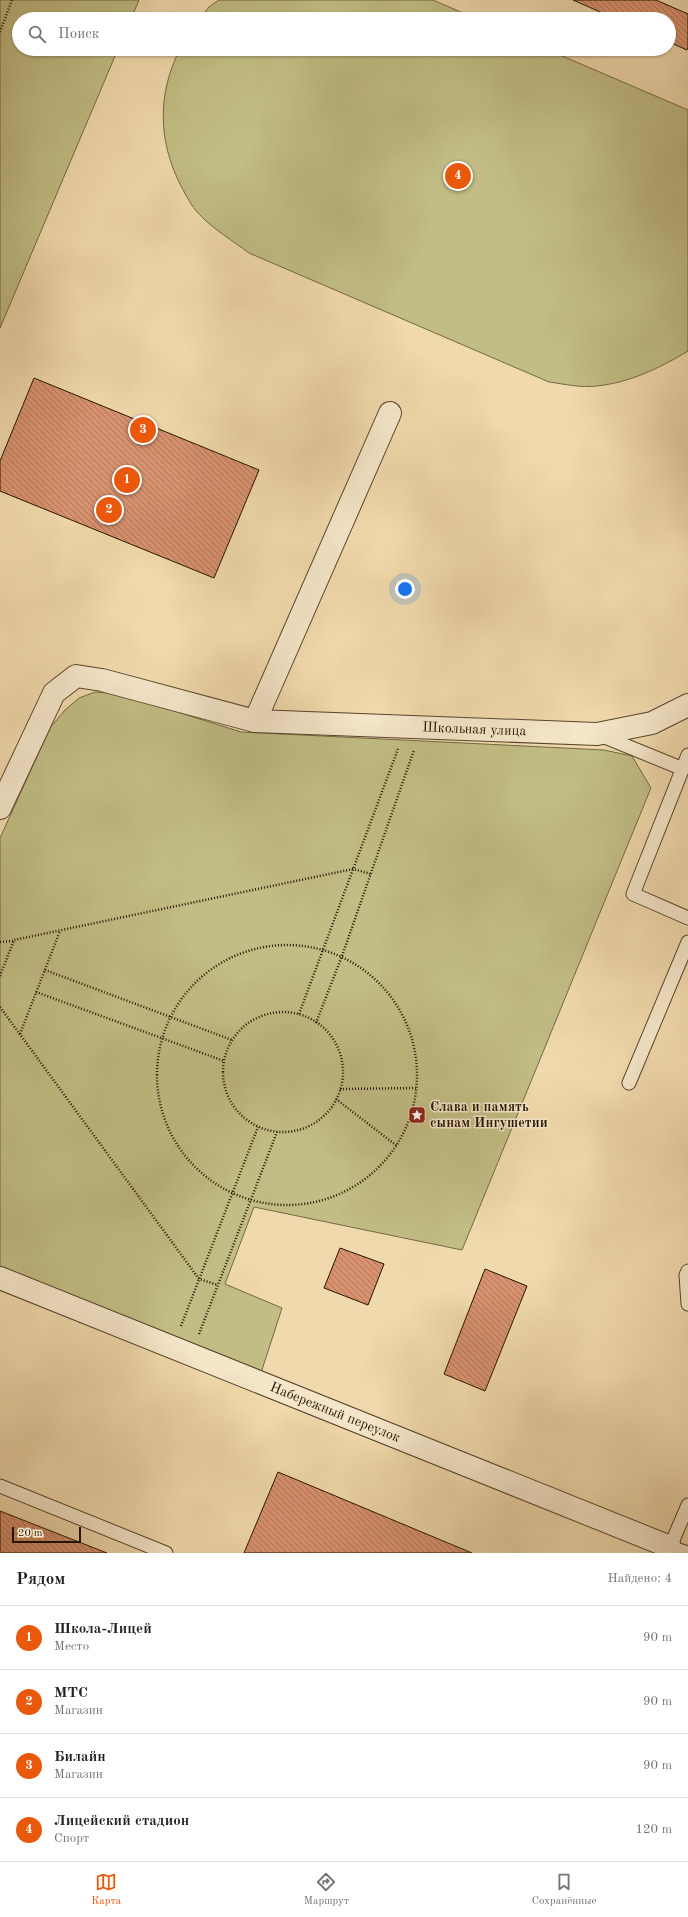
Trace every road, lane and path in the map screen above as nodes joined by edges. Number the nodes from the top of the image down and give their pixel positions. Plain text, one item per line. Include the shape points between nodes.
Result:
1 (12, 0) edge
2 (0, 32) edge
3 (390, 413) dead end
4 (688, 705) edge
5 (255, 721) junction
6 (414, 727) junction
7 (597, 734) junction
8 (688, 755) edge
9 (683, 769) junction
10 (0, 808) edge
11 (353, 869) junction
12 (371, 874) junction
13 (688, 918) edge
14 (60, 931) junction
15 (14, 941) junction
16 (0, 942) edge
17 (688, 942) edge
18 (324, 949) junction
19 (342, 956) junction
20 (45, 970) junction
21 (0, 976) edge
22 (36, 992) junction
23 (0, 1006) edge
24 (299, 1014) junction
25 (170, 1017) junction
26 (316, 1022) junction
27 (20, 1034) junction
28 (162, 1039) junction
29 (232, 1040) junction
30 (224, 1061) junction
31 (629, 1083) dead end
32 (416, 1088) junction
33 (340, 1089) junction
34 (336, 1099) junction
35 (258, 1127) junction
36 (277, 1132) junction
37 (397, 1146) junction
38 (232, 1194) junction
39 (250, 1201) junction
40 (688, 1271) edge
41 (0, 1278) edge
42 (199, 1279) junction
43 (218, 1286) junction
44 (688, 1304) edge
45 (182, 1351) junction
46 (0, 1486) edge
47 (688, 1505) edge
48 (679, 1550) edge
49 (166, 1553) edge

1 - 2 path
3 - 5 street
4 - 7 street, Школьная улица via 652,723
5 - 6 street, Школьная улица
5 - 10 street, Школьная улица via 102,680 76,676 54,693
6 - 7 street, Школьная улица
6 - 11 path
6 - 12 path
7 - 9 lane
8 - 9 lane
9 - 13 lane via 633,894
11 - 12 path
11 - 14 path
11 - 18 path
12 - 19 path
14 - 15 path
14 - 20 path
15 - 16 path
15 - 21 path
17 - 31 lane
18 - 19 path
18 - 24 path
18 - 25 path via 279,944 235,955 197,980
19 - 26 path
19 - 32 path via 378,980 404,1015 418,1056
20 - 22 path
20 - 25 path
22 - 27 path
22 - 28 path
23 - 27 path
24 - 26 path
24 - 29 path via 265,1014 248,1023
25 - 28 path
25 - 29 path
26 - 33 path via 333,1039 341,1056 343,1076
27 - 42 path
28 - 30 path
28 - 38 path via 156,1075 161,1112 177,1146 201,1174
29 - 30 path
30 - 35 path via 222,1074 226,1094 237,1111 252,1125
32 - 33 path
32 - 37 path via 416,1100
33 - 34 path
34 - 36 path via 328,1112 312,1125 292,1132
34 - 37 path
35 - 36 path
35 - 38 path
36 - 39 path
37 - 39 path via 373,1175 336,1197 293,1207
38 - 39 path
38 - 42 path
39 - 43 path
40 - 44 lane
41 - 45 street, Набережный переулок
42 - 43 path
42 - 45 path
43 - 45 path
45 - 48 street, Набережный переулок
46 - 49 lane
47 - 48 lane

